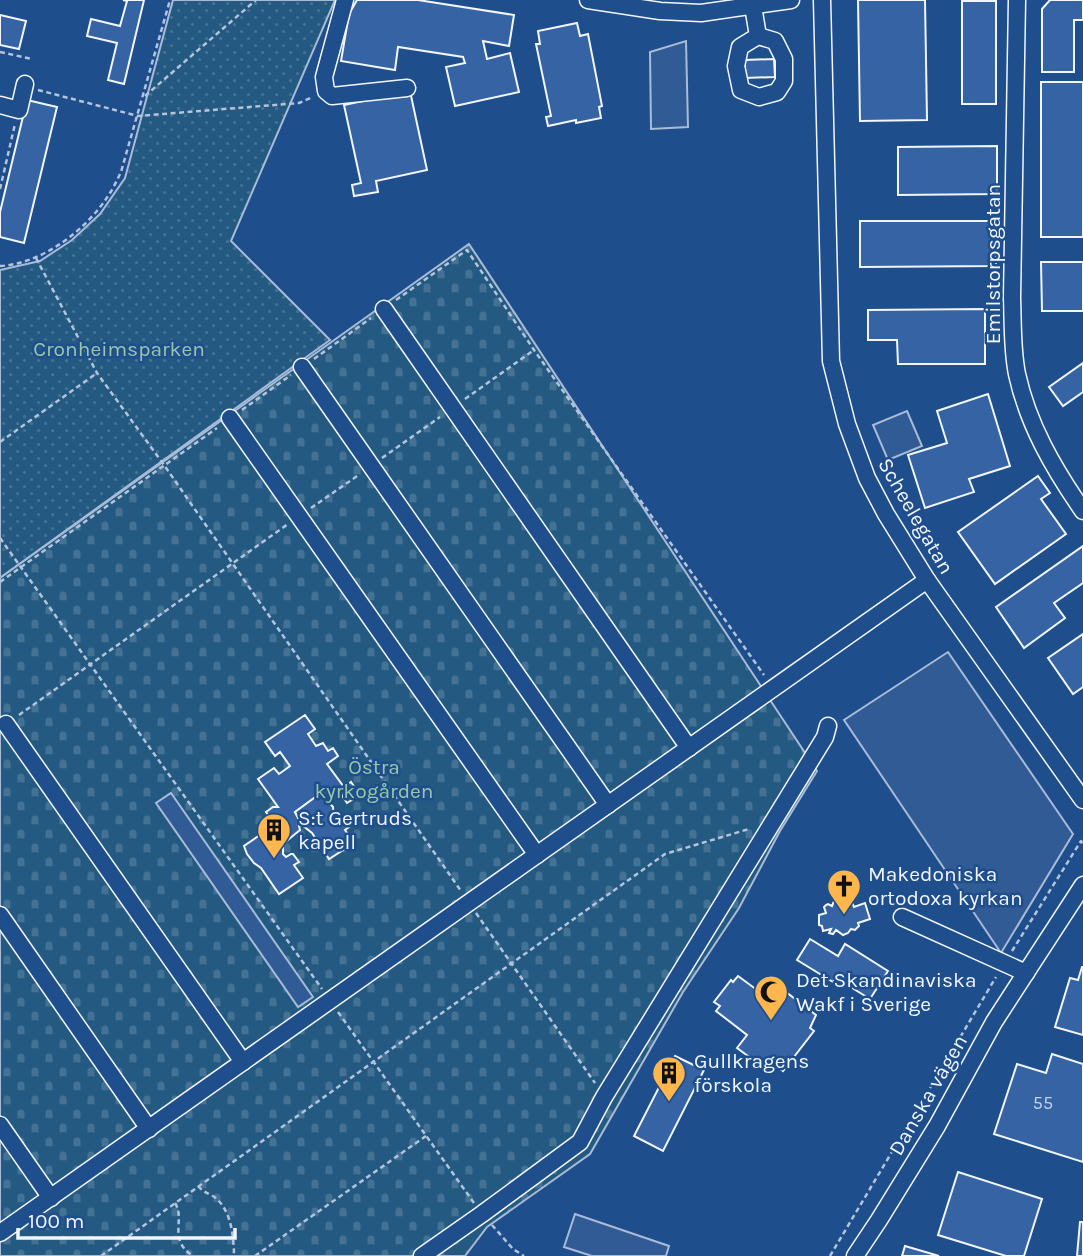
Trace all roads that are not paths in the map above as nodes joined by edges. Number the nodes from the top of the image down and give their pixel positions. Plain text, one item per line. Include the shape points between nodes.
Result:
1 (345, 0) edge
2 (588, 0) edge
3 (791, 0) edge
4 (822, 0) edge
5 (1017, 0) edge
6 (751, 3) edge
7 (758, 36) dead end
8 (25, 84) road end
9 (407, 88) dead end
10 (0, 105) edge
11 (384, 309) road end
12 (302, 367) road end
13 (230, 418) road end
14 (1083, 511) edge
15 (927, 580) junction
16 (6, 724) road end
17 (828, 726) dead end
18 (689, 748) junction
19 (1083, 800) edge
20 (608, 805) junction
21 (537, 855) junction
22 (1083, 885) edge
23 (0, 915) edge
24 (902, 917) dead end
25 (1026, 973) junction
26 (243, 1062) junction
27 (0, 1125) edge
28 (149, 1129) junction
29 (51, 1198) junction
30 (0, 1233) edge
31 (422, 1256) edge
32 (855, 1256) edge

1 - 9 street via 324,77 326,91 332,96
2 - 6 street via 701,13
3 - 6 street
4 - 15 street, Scheelegatan via 831,361 846,424 867,478
5 - 14 street, Emilstorpsgatan via 1012,298 1017,373 1043,446
6 - 7 street
8 - 10 street via 19,110
11 - 18 street
12 - 20 street
13 - 21 street
15 - 18 street
15 - 19 street, Scheelegatan
16 - 26 street
17 - 31 street via 580,1142
18 - 20 street
20 - 21 street
21 - 26 street
22 - 25 street, Danska vägen
23 - 28 street
24 - 25 street
25 - 32 street, Danska vägen
26 - 28 street
27 - 29 street
28 - 29 street
29 - 30 street

